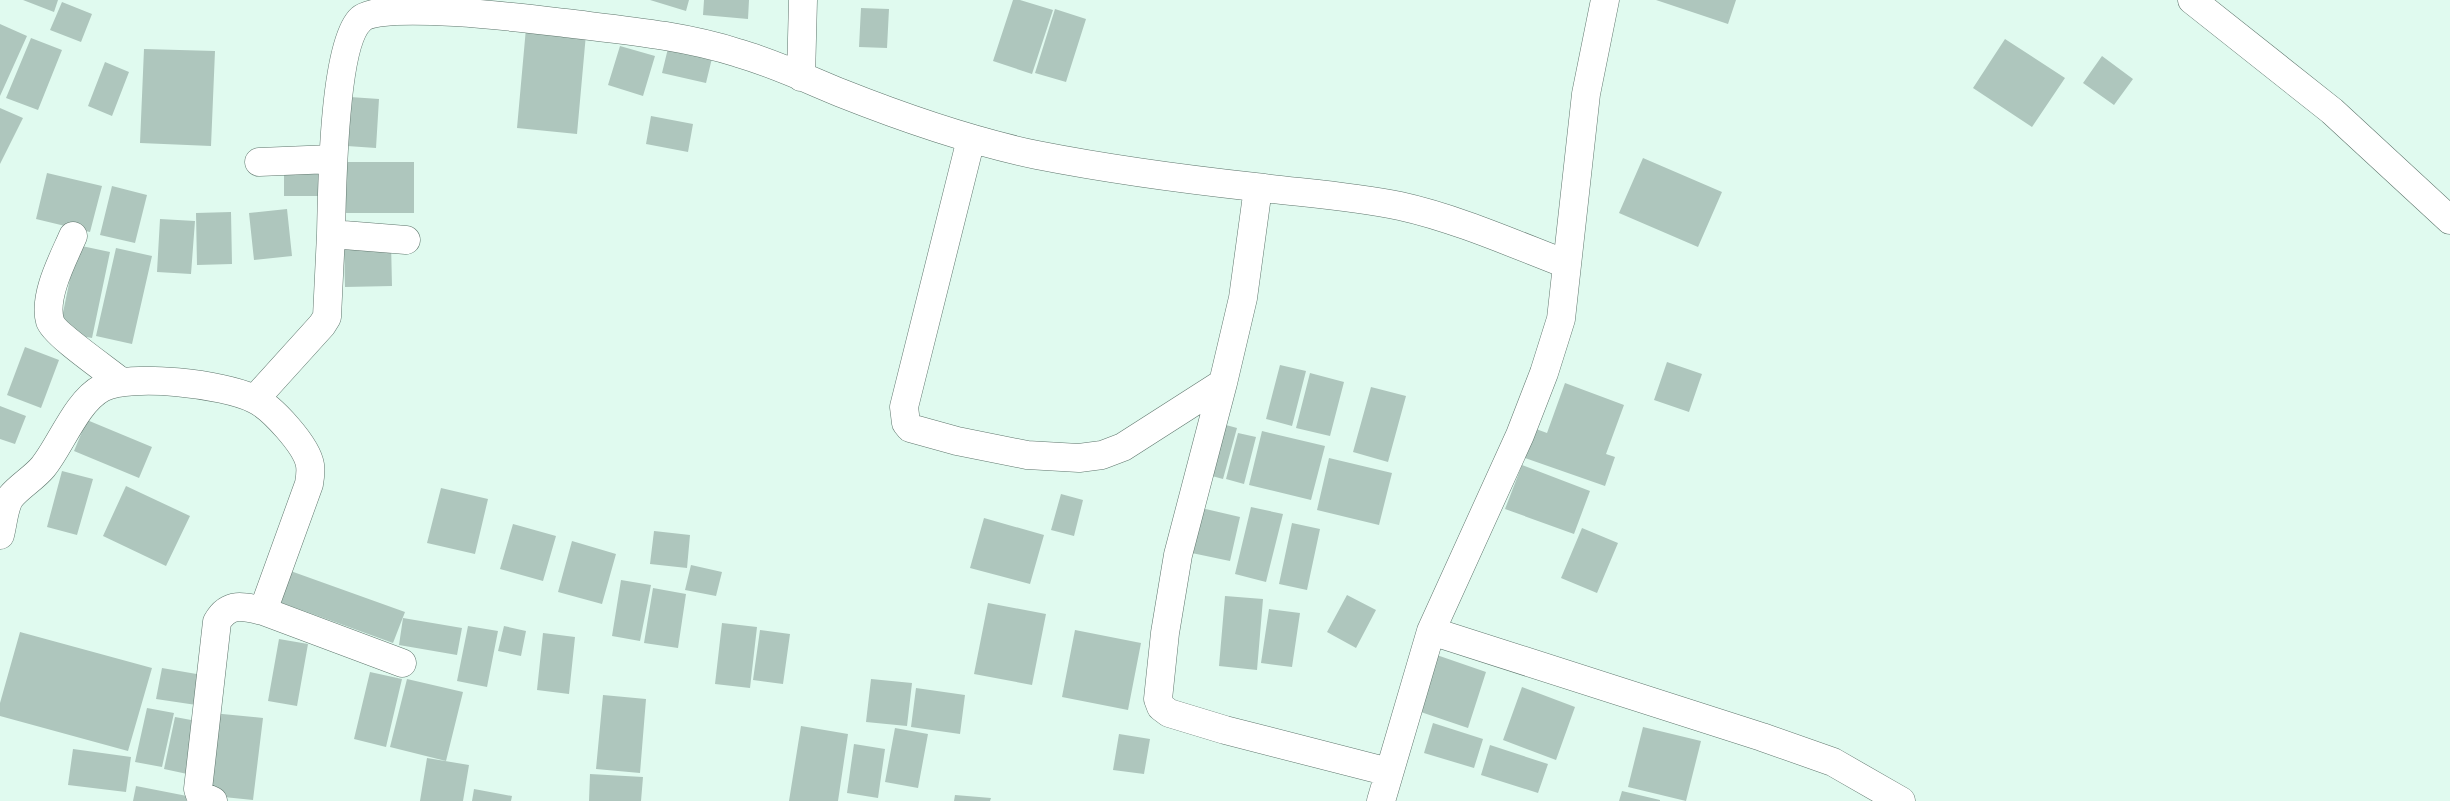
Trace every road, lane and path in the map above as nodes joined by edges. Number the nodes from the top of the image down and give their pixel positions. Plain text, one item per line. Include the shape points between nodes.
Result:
1 (803, 0) edge
2 (1605, 0) edge
3 (2192, 0) edge
4 (801, 77) junction
5 (971, 138) junction
6 (332, 159) junction
7 (260, 162) dead end
8 (1258, 188) junction
9 (2450, 220) edge
10 (331, 234) junction
11 (73, 236) dead end
12 (406, 240) dead end
13 (1566, 264) junction
14 (120, 381) junction
15 (1223, 383) junction
16 (255, 399) junction
17 (5, 496) edge
18 (0, 535) edge
19 (263, 612) junction
20 (1431, 631) junction
21 (402, 663) dead end
22 (1389, 772) junction
23 (213, 801) edge
24 (1381, 801) edge
25 (1901, 801) edge

1 - 4 street
2 - 13 street via 1586,94
3 - 9 street via 2332,111
4 - 5 street
4 - 6 street via 738,52 665,36 524,18 439,12 370,13 360,19 351,34 344,59
5 - 8 street via 1038,155
5 - 15 street via 904,407 910,428 1027,455 1079,458 1102,455 1123,446
6 - 7 street
6 - 10 street
8 - 13 street via 1308,191 1403,206
8 - 15 street via 1242,298
10 - 12 street
10 - 16 street via 327,317
11 - 14 street via 52,289 50,321 64,338
13 - 20 street via 1566,293 1561,319 1544,373 1520,435
14 - 16 street via 215,386
14 - 17 street via 91,397 44,466
15 - 22 street via 1178,555 1158,679 1161,708 1225,730
16 - 19 street via 277,417 297,441 310,464 309,484
17 - 18 street
19 - 21 street
19 - 23 street via 234,606 217,622 198,789 200,795
20 - 22 street
20 - 25 street via 1833,762
22 - 24 street

